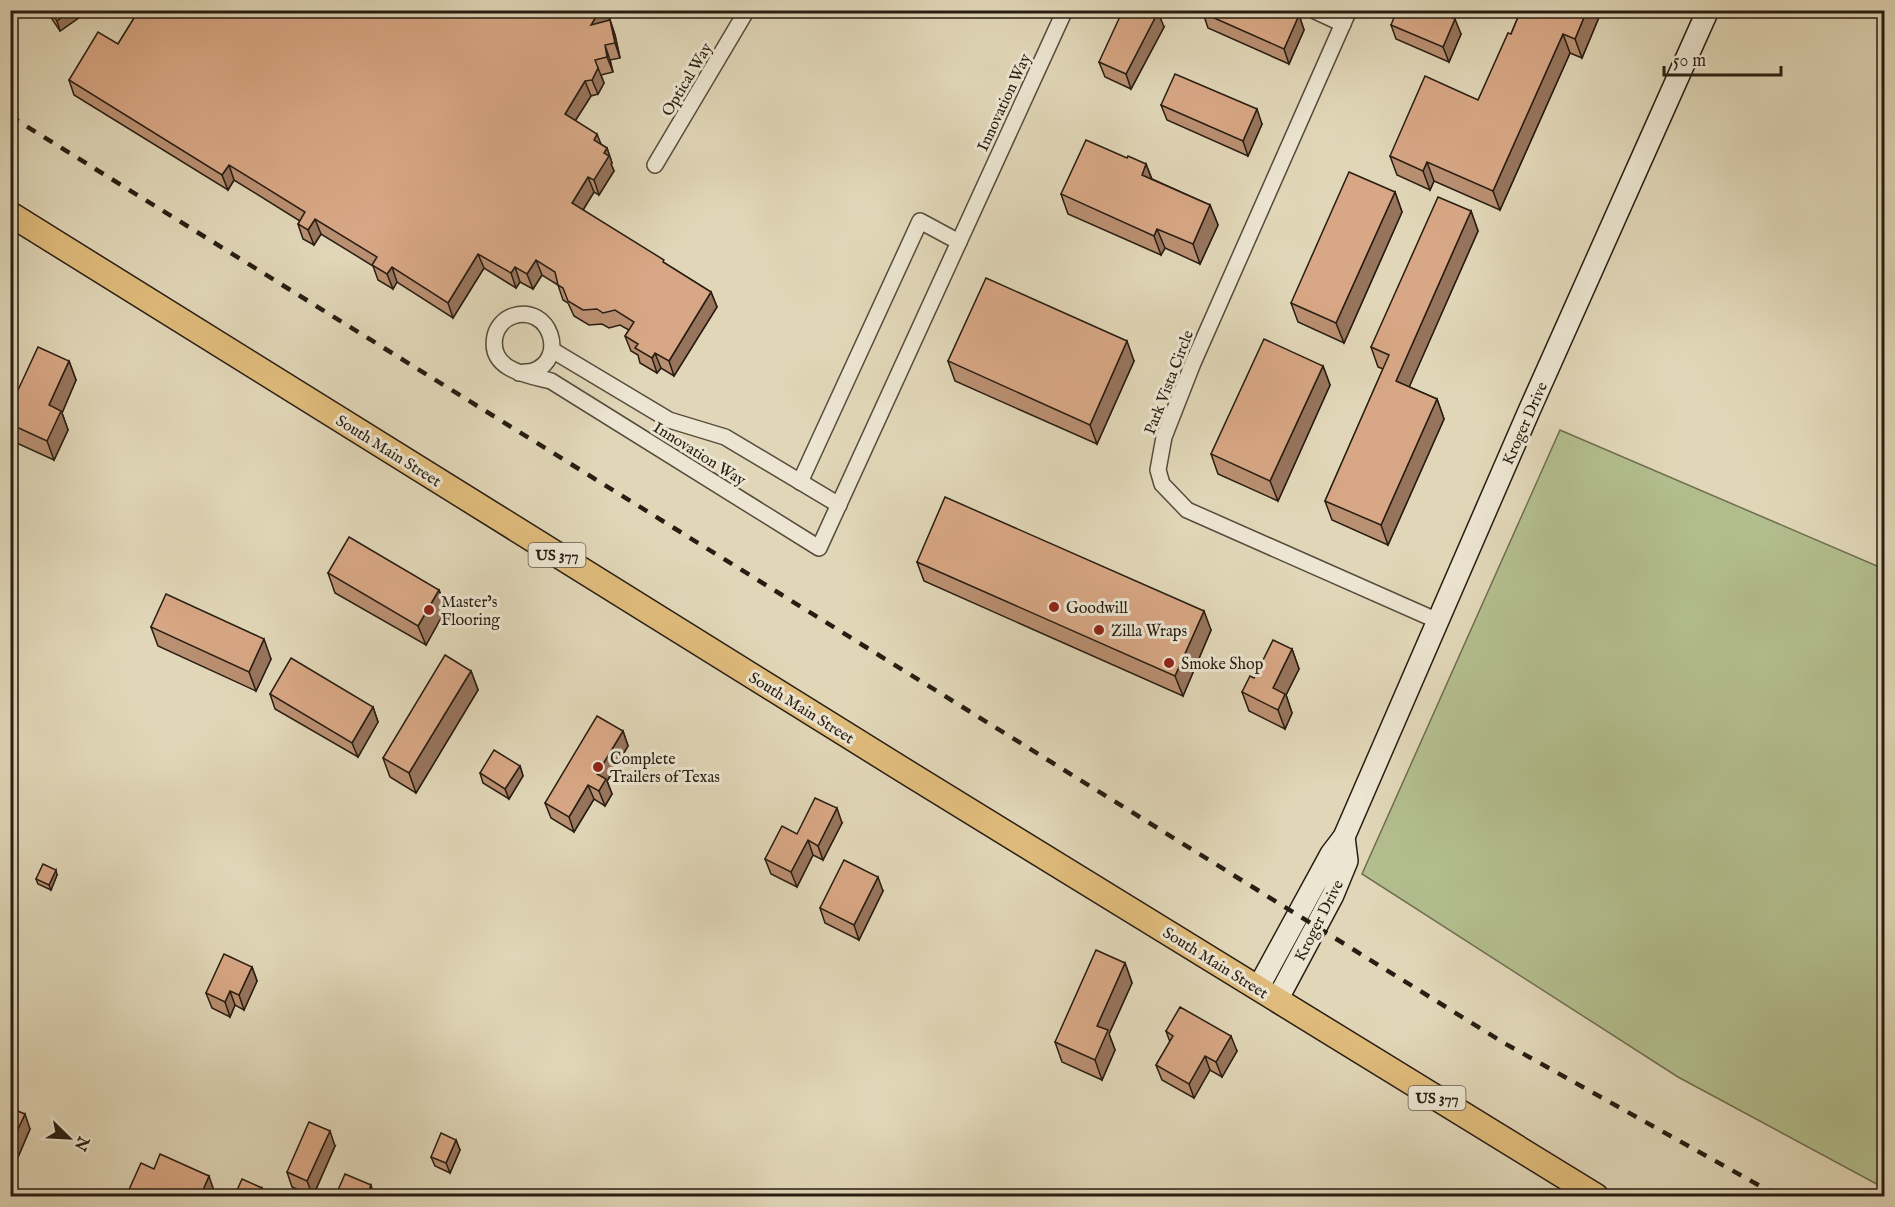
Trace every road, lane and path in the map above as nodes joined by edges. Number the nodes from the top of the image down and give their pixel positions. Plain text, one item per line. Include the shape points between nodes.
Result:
1 (747, 10) edge
2 (1065, 10) edge
3 (1313, 10) edge
4 (1708, 10) edge
5 (1346, 17) edge
6 (655, 165) dead end
7 (10, 214) edge
8 (959, 242) junction
9 (552, 350) junction
10 (519, 373) junction
11 (800, 482) junction
12 (838, 505) junction
13 (1438, 621) junction
14 (1268, 994) junction
15 (1596, 1197) edge

1 - 6 street, Optical Way
2 - 8 street, Innovation Way
3 - 5 street
4 - 13 main road, Kroger Drive
5 - 13 street, Park Vista Circle via 1193,363 1164,437 1158,470 1162,484 1187,510
7 - 14 main road, South Main Street / US 377
8 - 11 street via 920,221
8 - 12 street, Innovation Way
9 - 10 street via 542,366
9 - 10 street via 549,330 540,320 525,314 509,318 496,333 494,346 501,363
9 - 11 street, Innovation Way via 669,420 725,437
10 - 12 street, Innovation Way via 551,381 819,548
11 - 12 street, Innovation Way
13 - 14 main road, Kroger Drive via 1344,837 1347,861 1333,895
14 - 15 main road, South Main Street / US 377

